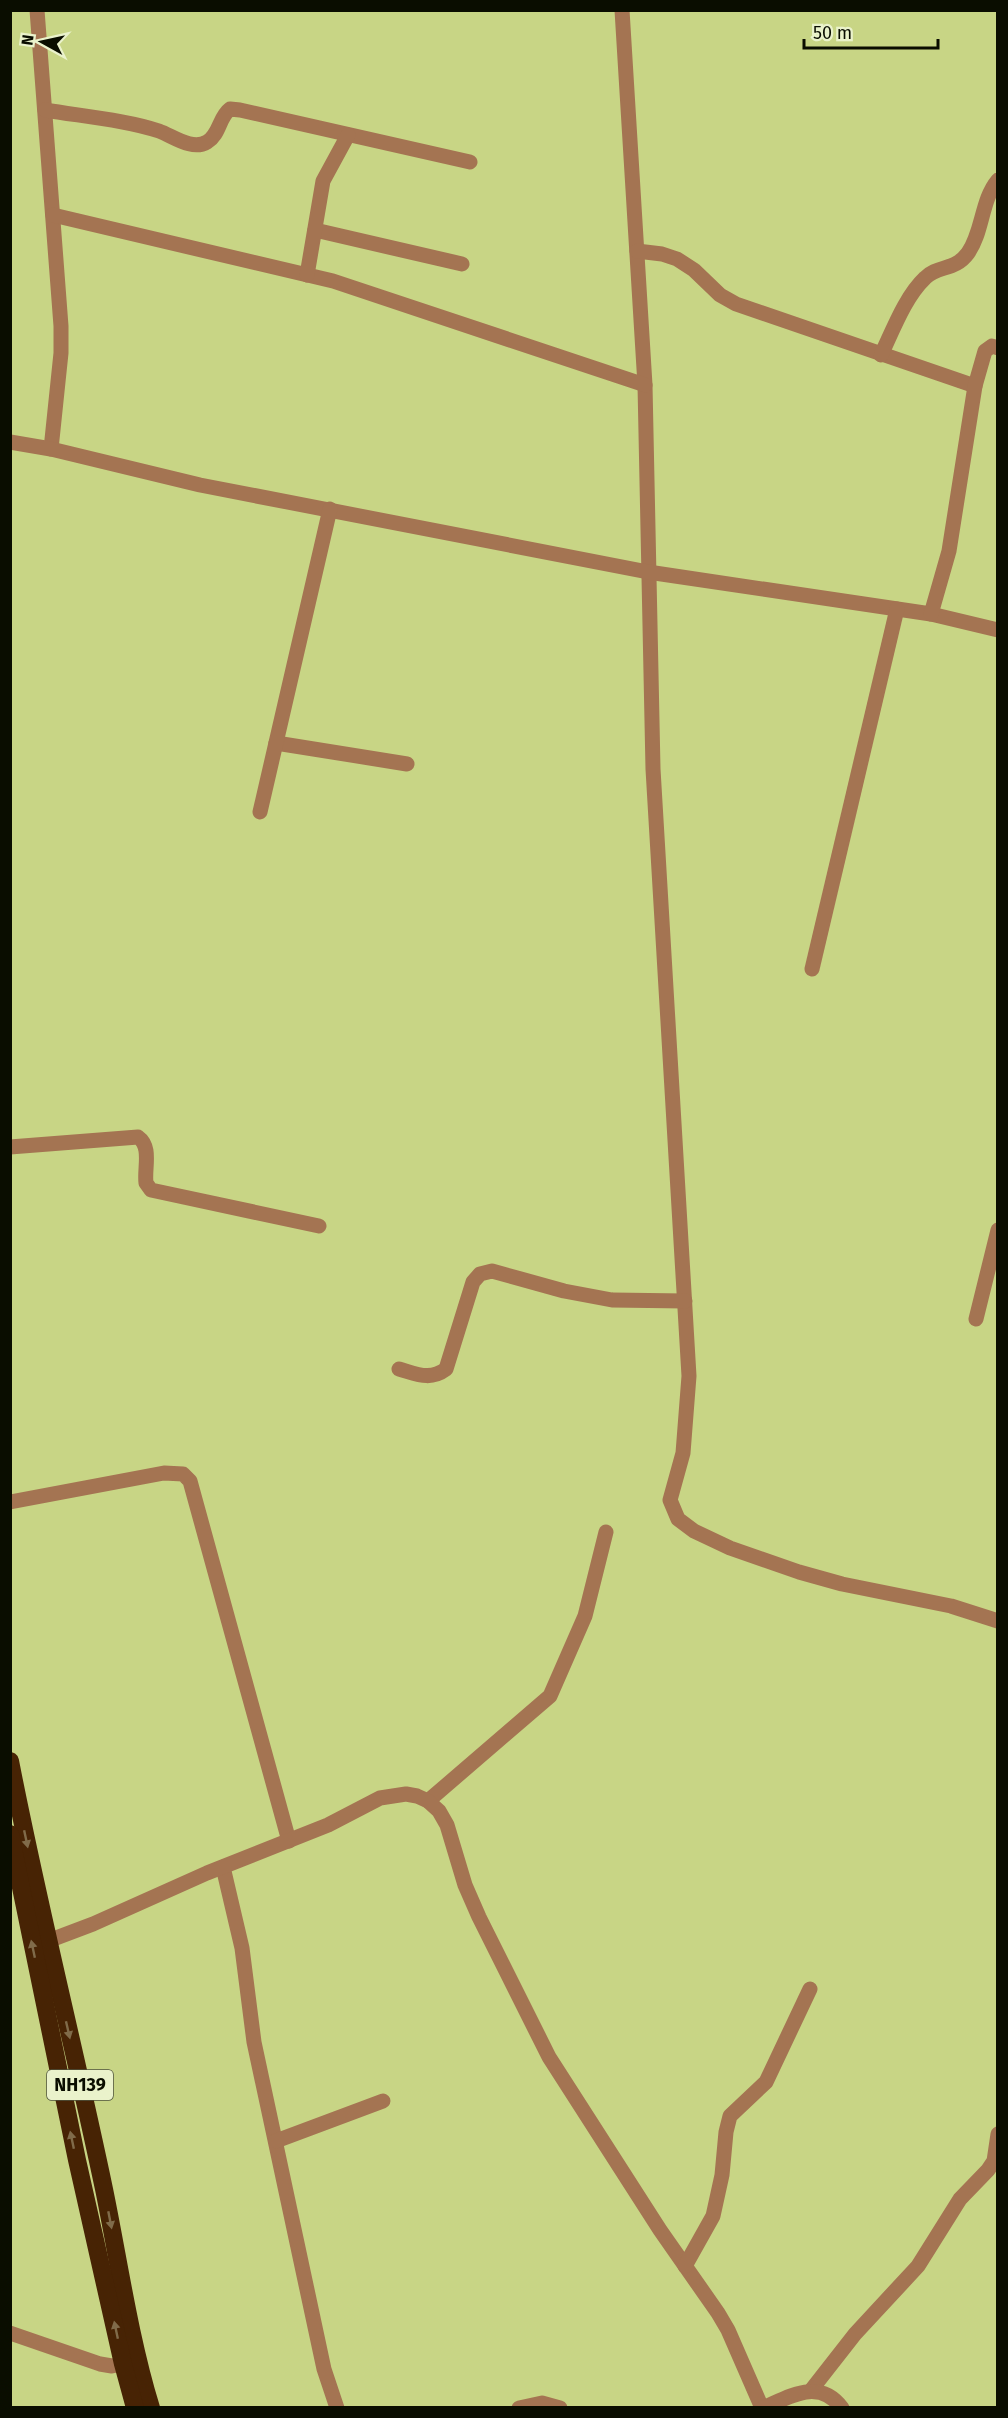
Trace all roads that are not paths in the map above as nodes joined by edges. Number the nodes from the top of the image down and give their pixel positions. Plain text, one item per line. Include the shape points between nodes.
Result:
1 (37, 10) edge
2 (622, 10) edge
3 (45, 110) junction
4 (348, 135) junction
5 (470, 162) dead end
6 (998, 180) edge
7 (53, 215) junction
8 (315, 230) junction
9 (637, 251) junction
10 (462, 264) dead end
11 (308, 275) junction
12 (998, 348) edge
13 (880, 355) junction
14 (645, 385) junction
15 (975, 386) junction
16 (10, 442) edge
17 (51, 449) junction
18 (330, 509) junction
19 (648, 572) junction
20 (897, 609) junction
21 (931, 614) junction
22 (998, 630) edge
23 (276, 743) junction
24 (407, 764) dead end
25 (260, 812) dead end
26 (812, 969) dead end
27 (10, 1147) edge
28 (319, 1226) dead end
29 (998, 1230) edge
30 (685, 1301) junction
31 (976, 1319) dead end
32 (399, 1369) dead end
33 (10, 1503) edge
34 (606, 1532) dead end
35 (998, 1622) edge
36 (10, 1761) edge
37 (428, 1801) junction
38 (10, 1834) edge
39 (289, 1841) junction
40 (223, 1867) junction
41 (15, 1886) edge
42 (48, 1941) junction
43 (810, 1989) dead end
44 (383, 2101) dead end
45 (998, 2134) edge
46 (276, 2141) junction
47 (996, 2162) edge
48 (685, 2266) junction
49 (10, 2333) edge
50 (134, 2367) junction
51 (812, 2389) junction
52 (130, 2403) edge
53 (543, 2405) edge
54 (151, 2408) edge
55 (337, 2408) edge
56 (519, 2408) edge
57 (560, 2408) edge
58 (763, 2408) edge
59 (842, 2408) edge

1 - 3 street
2 - 9 street
3 - 4 street via 149,128 201,145 216,134 230,109
3 - 7 street
4 - 5 street
4 - 8 street via 323,181
6 - 13 street via 970,251 960,263 924,278
7 - 11 street
7 - 17 street via 61,353
8 - 10 street
8 - 11 street
9 - 13 street via 677,259 736,304
9 - 14 street
11 - 14 street via 377,294
12 - 15 street via 992,346 985,351
13 - 15 street
14 - 19 street
15 - 21 street via 949,551
16 - 17 street
17 - 18 street via 200,485
18 - 19 street
18 - 23 street
19 - 20 street
19 - 30 street via 653,769
20 - 21 street
20 - 26 street
21 - 22 street
23 - 24 street
23 - 25 street
27 - 28 street via 138,1137 146,1149 146,1183 151,1190
29 - 31 street
30 - 32 street via 612,1300 492,1271 480,1274 473,1282 446,1369 427,1378
30 - 35 street via 688,1398 683,1453 670,1500 678,1519 730,1548 799,1572 951,1606
33 - 39 street via 164,1473 183,1474 190,1481
34 - 37 street via 585,1617 550,1696
36 -> 42 highway, NH139
37 - 39 street via 406,1794 380,1798
37 - 48 street via 447,1825 479,1917 549,2057
38 - 41 highway, NH139
39 - 40 street
40 - 42 street
40 - 46 street via 242,1948 254,2042
50 -> 41 highway, NH139 via 76,2160
42 -> 50 highway, NH139 via 104,2189
43 - 48 street via 766,2082 730,2116 713,2216
44 - 46 street
45 - 47 street
46 - 55 street via 324,2368
47 - 51 street via 960,2199 918,2266 855,2334
48 - 58 street via 728,2330
49 - 50 street via 100,2364
50 - 52 highway, NH139
50 - 54 highway, NH139
51 - 58 street
51 - 59 street
53 - 56 street
53 - 57 street

